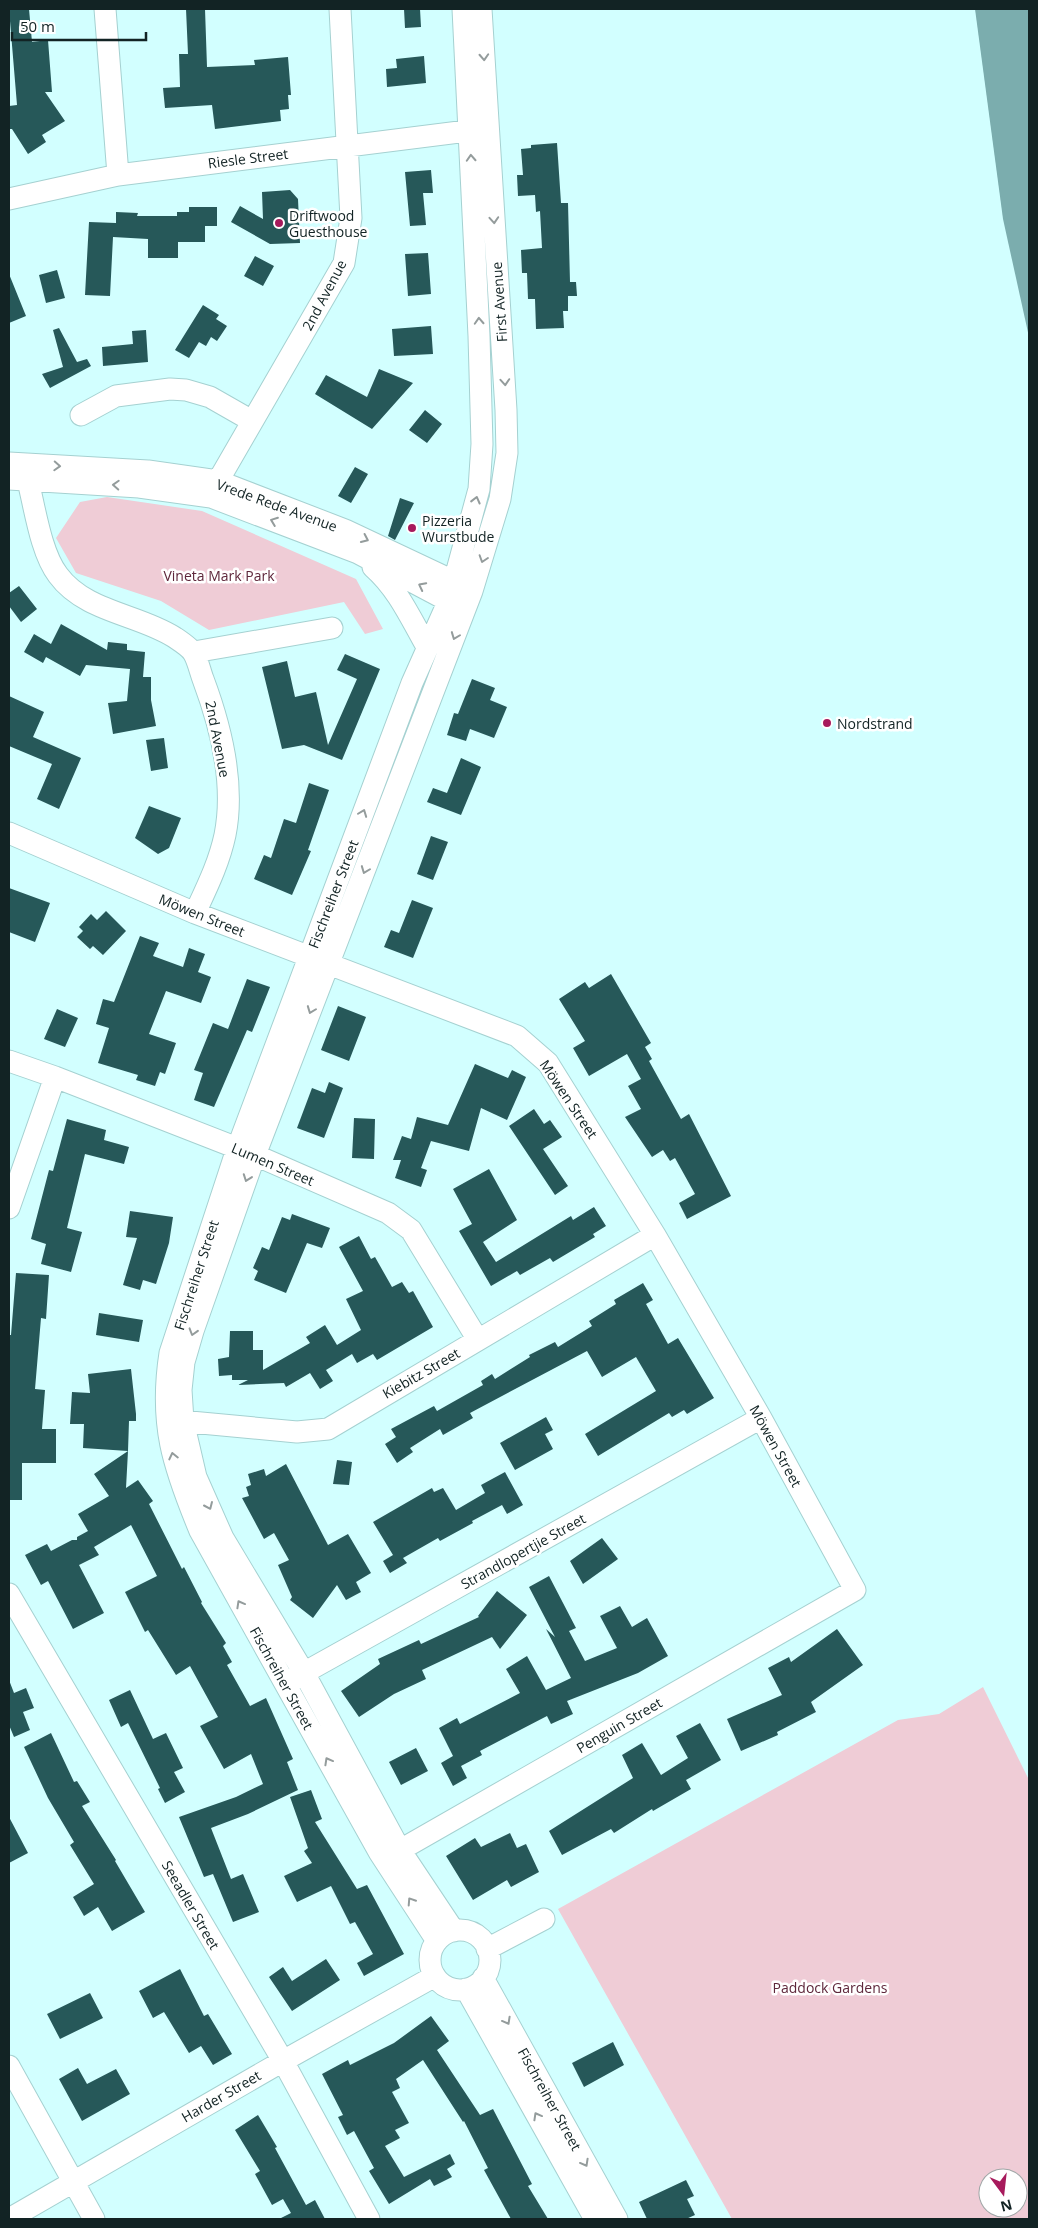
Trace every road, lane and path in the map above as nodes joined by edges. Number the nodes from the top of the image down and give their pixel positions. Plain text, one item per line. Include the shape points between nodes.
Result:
1 (105, 9) edge
2 (340, 9) edge
3 (463, 9) edge
4 (481, 9) edge
5 (479, 129) junction
6 (347, 145) junction
7 (118, 175) junction
8 (9, 199) edge
9 (80, 415) dead end
10 (252, 422) junction
11 (9, 463) edge
12 (18, 480) edge
13 (215, 489) junction
14 (358, 553) junction
15 (460, 596) junction
16 (332, 628) dead end
17 (427, 647) junction
18 (194, 652) junction
19 (9, 833) edge
20 (195, 913) junction
21 (318, 961) junction
22 (9, 1061) edge
23 (55, 1077) junction
24 (246, 1152) junction
25 (9, 1208) edge
26 (655, 1235) junction
27 (478, 1340) junction
28 (761, 1418) junction
29 (174, 1421) junction
30 (855, 1590) joint
31 (9, 1594) edge
32 (304, 1674) junction
33 (285, 1683) junction
34 (392, 1855) junction
35 (544, 1919) dead end
36 (446, 1936) junction
37 (488, 1948) junction
38 (435, 1976) junction
39 (475, 1984) junction
40 (283, 2061) junction
41 (9, 2066) edge
42 (73, 2180) junction
43 (9, 2219) edge
44 (94, 2219) edge
45 (369, 2219) edge
46 (595, 2219) edge
47 (616, 2219) edge

1 - 7 street
2 - 6 street, 2nd Avenue
3 - 5 street, First Avenue
4 -> 5 street, First Avenue
5 - 6 street, Riesle Street
5 - 15 street, First Avenue via 482,444 479,489
6 - 7 street, Riesle Street
6 - 10 street, 2nd Avenue via 351,218 344,263
7 - 8 street, Riesle Street
9 - 10 street via 116,396 170,389 210,397
10 - 13 street, 2nd Avenue
11 -> 13 street, Vrede Rede Avenue via 148,471
13 -> 12 street, Vrede Rede Avenue
12 - 18 street via 53,567 64,582 112,612 146,622
14 -> 13 street, Vrede Rede Avenue
13 -> 15 street, Vrede Rede Avenue via 345,530
15 -> 14 street, Vrede Rede Avenue
14 - 17 street via 392,587
15 - 17 street, Fischreiher Street
15 -> 21 street, Fischreiher Street
16 - 18 street
21 -> 17 street, Fischreiher Street
18 - 20 street, 2nd Avenue via 212,703 224,755 228,795 225,834 217,867
19 - 20 street, Möwen Street
20 - 21 street, Möwen Street
21 - 24 street, Fischreiher Street
21 - 26 street, Möwen Street via 517,1036 533,1049 548,1063
22 - 23 street, Lumen Street
23 - 24 street, Lumen Street
23 - 25 street
24 - 27 street, Lumen Street via 388,1213 411,1230
24 - 29 street, Fischreiher Street via 190,1339
26 - 27 street, Kiebitz Street
26 - 28 street, Möwen Street
27 - 29 street, Kiebitz Street via 328,1429 297,1432
28 - 30 street, Möwen Street
28 - 32 street, Strandlopertjie Street
29 -> 32 street, Fischreiher Street via 223,1538
33 -> 29 street, Fischreiher Street via 200,1531 179,1481
30 - 34 street, Penguin Street
31 - 40 street, Seeadler Street
32 - 33 street, Strandlopertjie Street
32 - 34 street, Fischreiher Street
34 -> 33 street, Fischreiher Street
34 - 36 street, Fischreiher Street
35 - 37 street
36 - 37 street via 470,1932
36 - 38 street via 430,1954 430,1966
37 - 39 street via 489,1967
38 - 39 street via 448,1988
38 - 40 street, Harder Street
46 -> 39 street, Fischreiher Street
39 -> 47 street, Fischreiher Street
40 - 42 street, Harder Street
40 - 45 street, Seeadler Street
41 - 42 street
42 - 43 street, Harder Street
42 - 44 street

